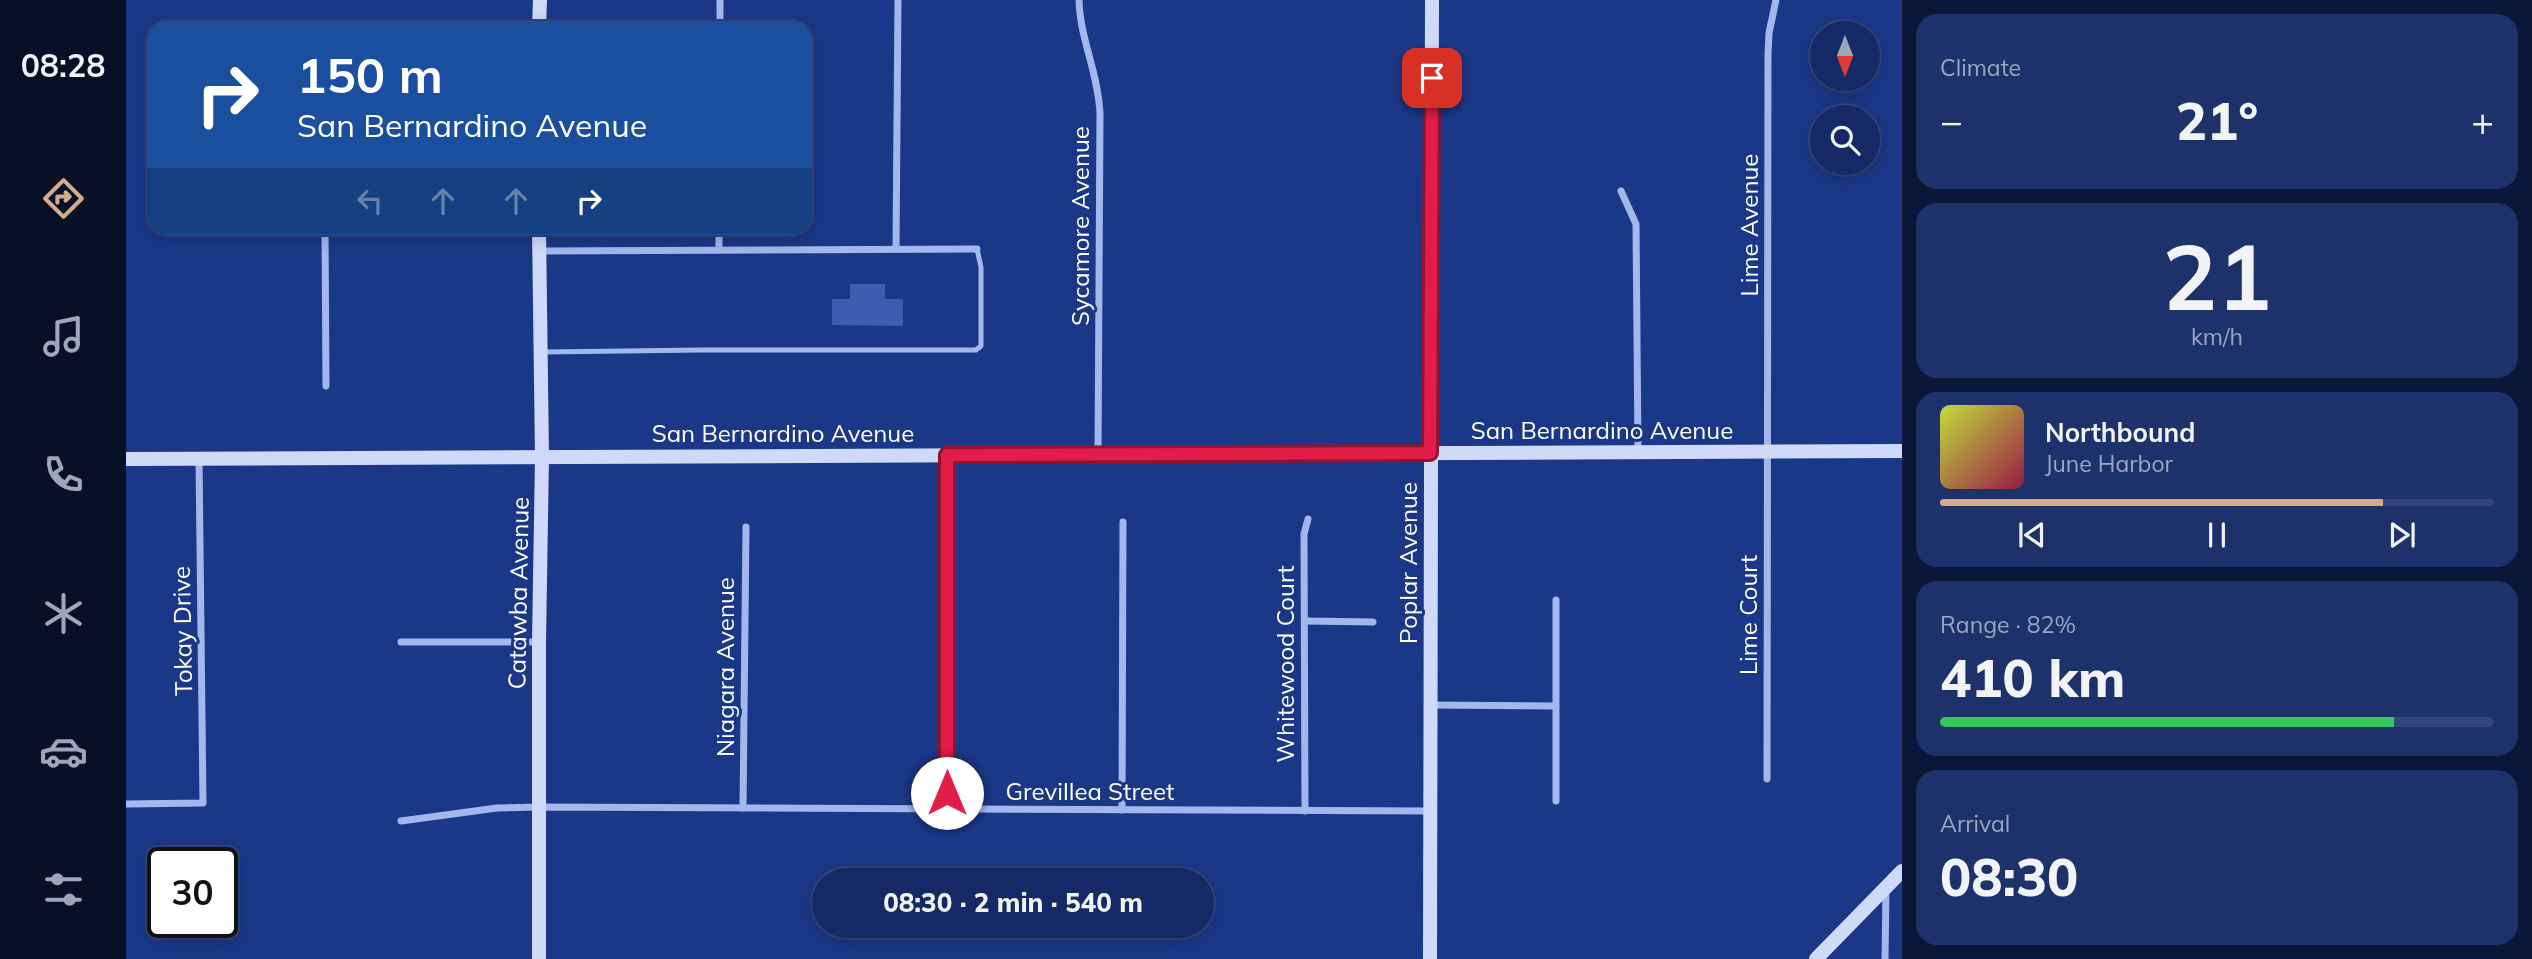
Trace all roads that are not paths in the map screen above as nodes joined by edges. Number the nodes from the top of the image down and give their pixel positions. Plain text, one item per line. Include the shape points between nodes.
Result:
1 (540, 0) edge
2 (720, 0) edge
3 (898, 0) edge
4 (1079, 0) edge
5 (1432, 0) edge
6 (1776, 0) edge
7 (539, 21) edge
8 (720, 21) edge
9 (1621, 191) dead end
10 (325, 235) edge
11 (539, 235) edge
12 (719, 235) edge
13 (896, 248) junction
14 (977, 249) joint
15 (719, 250) junction
16 (539, 251) junction
17 (540, 353) junction
18 (326, 386) dead end
19 (1767, 451) junction
20 (1902, 451) edge
21 (1638, 452) junction
22 (1430, 453) junction
23 (947, 455) junction
24 (1098, 455) junction
25 (542, 457) junction
26 (200, 459) junction
27 (126, 460) edge
28 (1308, 519) dead end
29 (1124, 522) dead end
30 (746, 527) dead end
31 (1556, 600) dead end
32 (1305, 621) junction
33 (1373, 622) dead end
34 (401, 642) dead end
35 (539, 642) junction
36 (1430, 705) junction
37 (1555, 706) junction
38 (1767, 779) dead end
39 (1556, 801) dead end
40 (126, 804) edge
41 (539, 807) junction
42 (743, 808) junction
43 (947, 809) junction
44 (1122, 810) junction
45 (1305, 811) junction
46 (1430, 811) junction
47 (401, 821) dead end
48 (1896, 880) edge
49 (539, 959) edge
50 (1430, 959) edge
51 (1816, 959) edge
52 (1885, 959) edge

1 - 7 main road
2 - 8 street
3 - 13 street
4 - 24 street, Sycamore Avenue via 1099,88
5 - 22 main road, Poplar Avenue
6 - 19 street, Lime Avenue via 1768,55
9 - 21 street via 1636,224
10 - 18 street
11 - 16 main road, Catawba Avenue
12 - 15 street
13 - 14 street
13 - 15 street
14 - 17 lane via 981,346 976,349
15 - 16 street
16 - 17 main road, Catawba Avenue
17 - 25 main road, Catawba Avenue
19 - 20 main road, San Bernardino Avenue
19 - 21 main road, San Bernardino Avenue
19 - 38 street, Lime Court
21 - 22 main road, San Bernardino Avenue
22 - 24 main road, San Bernardino Avenue
22 - 36 main road, Poplar Avenue
23 - 24 main road, San Bernardino Avenue
23 - 25 main road, San Bernardino Avenue
23 - 43 street
25 - 26 main road, San Bernardino Avenue
25 - 35 main road, Catawba Avenue
26 - 27 main road, San Bernardino Avenue
26 - 40 street, Tokay Drive via 203,803
28 - 32 street, Whitewood Court via 1304,534
29 - 44 street
30 - 42 street, Niagara Avenue
31 - 37 street
32 - 33 street
32 - 45 street, Whitewood Court
34 - 35 street
35 - 41 main road, Catawba Avenue
36 - 37 street
36 - 46 main road, Poplar Avenue
37 - 39 street
41 - 42 street, Grevillea Street
41 - 47 street, Grevillea Street
41 - 49 main road, Catawba Avenue
42 - 43 street, Grevillea Street
43 - 44 street, Grevillea Street
44 - 45 street, Grevillea Street
45 - 46 street, Grevillea Street
46 - 50 main road, Poplar Avenue
48 - 51 main road
48 - 52 street

